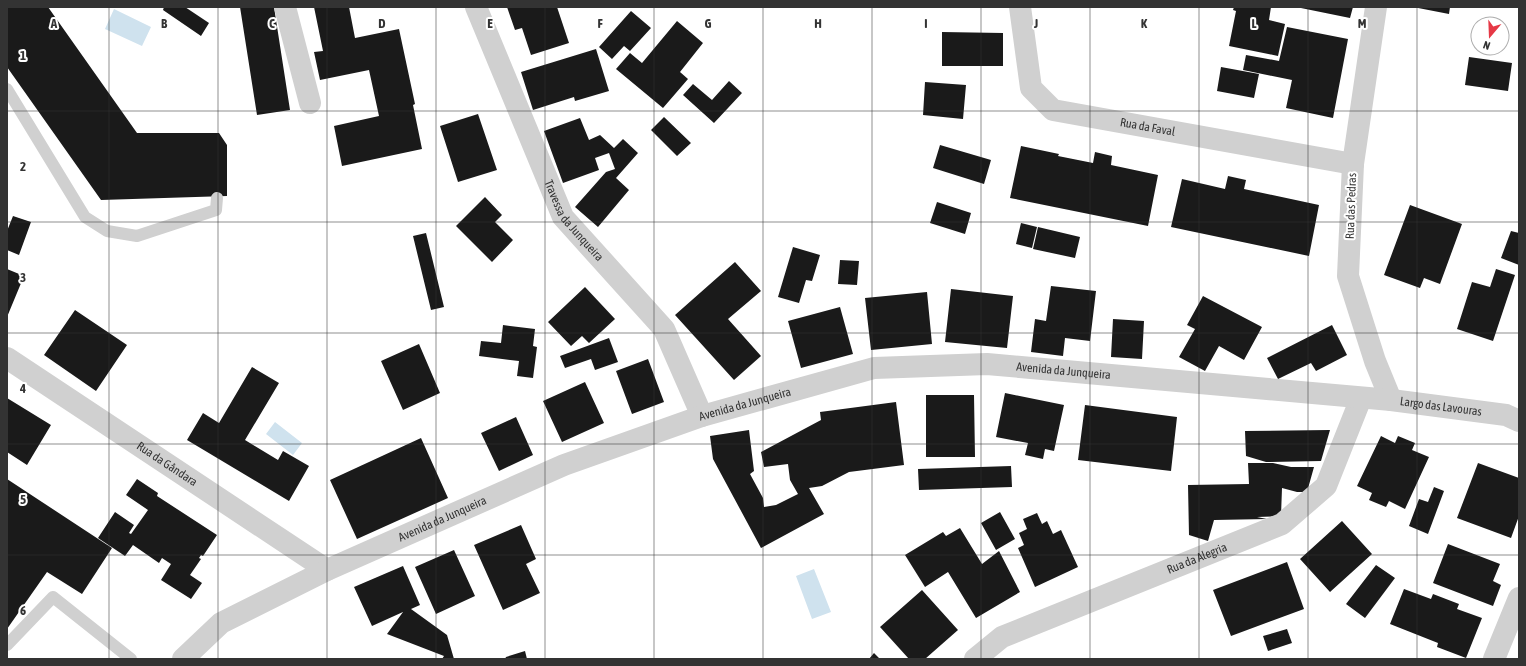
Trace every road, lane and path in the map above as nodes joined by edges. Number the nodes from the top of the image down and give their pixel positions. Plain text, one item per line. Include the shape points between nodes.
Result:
1 (285, 7) edge
2 (476, 7) edge
3 (1020, 7) edge
4 (1376, 7) edge
5 (7, 89) edge
6 (310, 103) dead end
7 (1353, 164) junction
8 (217, 198) dead end
9 (7, 358) edge
10 (1360, 398) junction
11 (1391, 400) junction
12 (702, 416) junction
13 (1519, 421) edge
14 (327, 570) junction
15 (1519, 598) edge
16 (7, 645) edge
17 (131, 659) edge
18 (182, 659) edge
19 (975, 659) edge
20 (1494, 659) edge

1 - 6 street
2 - 12 street, Travessa da Junqueira via 563,217 664,329
3 - 7 street, Rua da Faval via 1031,88 1053,110
4 - 7 street, Rua das Pedras
5 - 8 lane via 85,217 107,231 137,236 216,210
7 - 11 street, Rua das Pedras via 1348,276 1375,361
9 - 14 street, Rua da Gândara
10 - 11 street, Largo das Lavouras
10 - 12 street, Avenida da Junqueira via 987,364 874,368
10 - 19 street, Rua da Alegria via 1326,486 1282,524 1002,637
11 - 13 street, Largo das Lavouras via 1506,416
12 - 14 street, Avenida da Junqueira via 564,465
14 - 18 street, Avenida da Junqueira via 221,623
15 - 20 street
16 - 17 lane via 53,597

